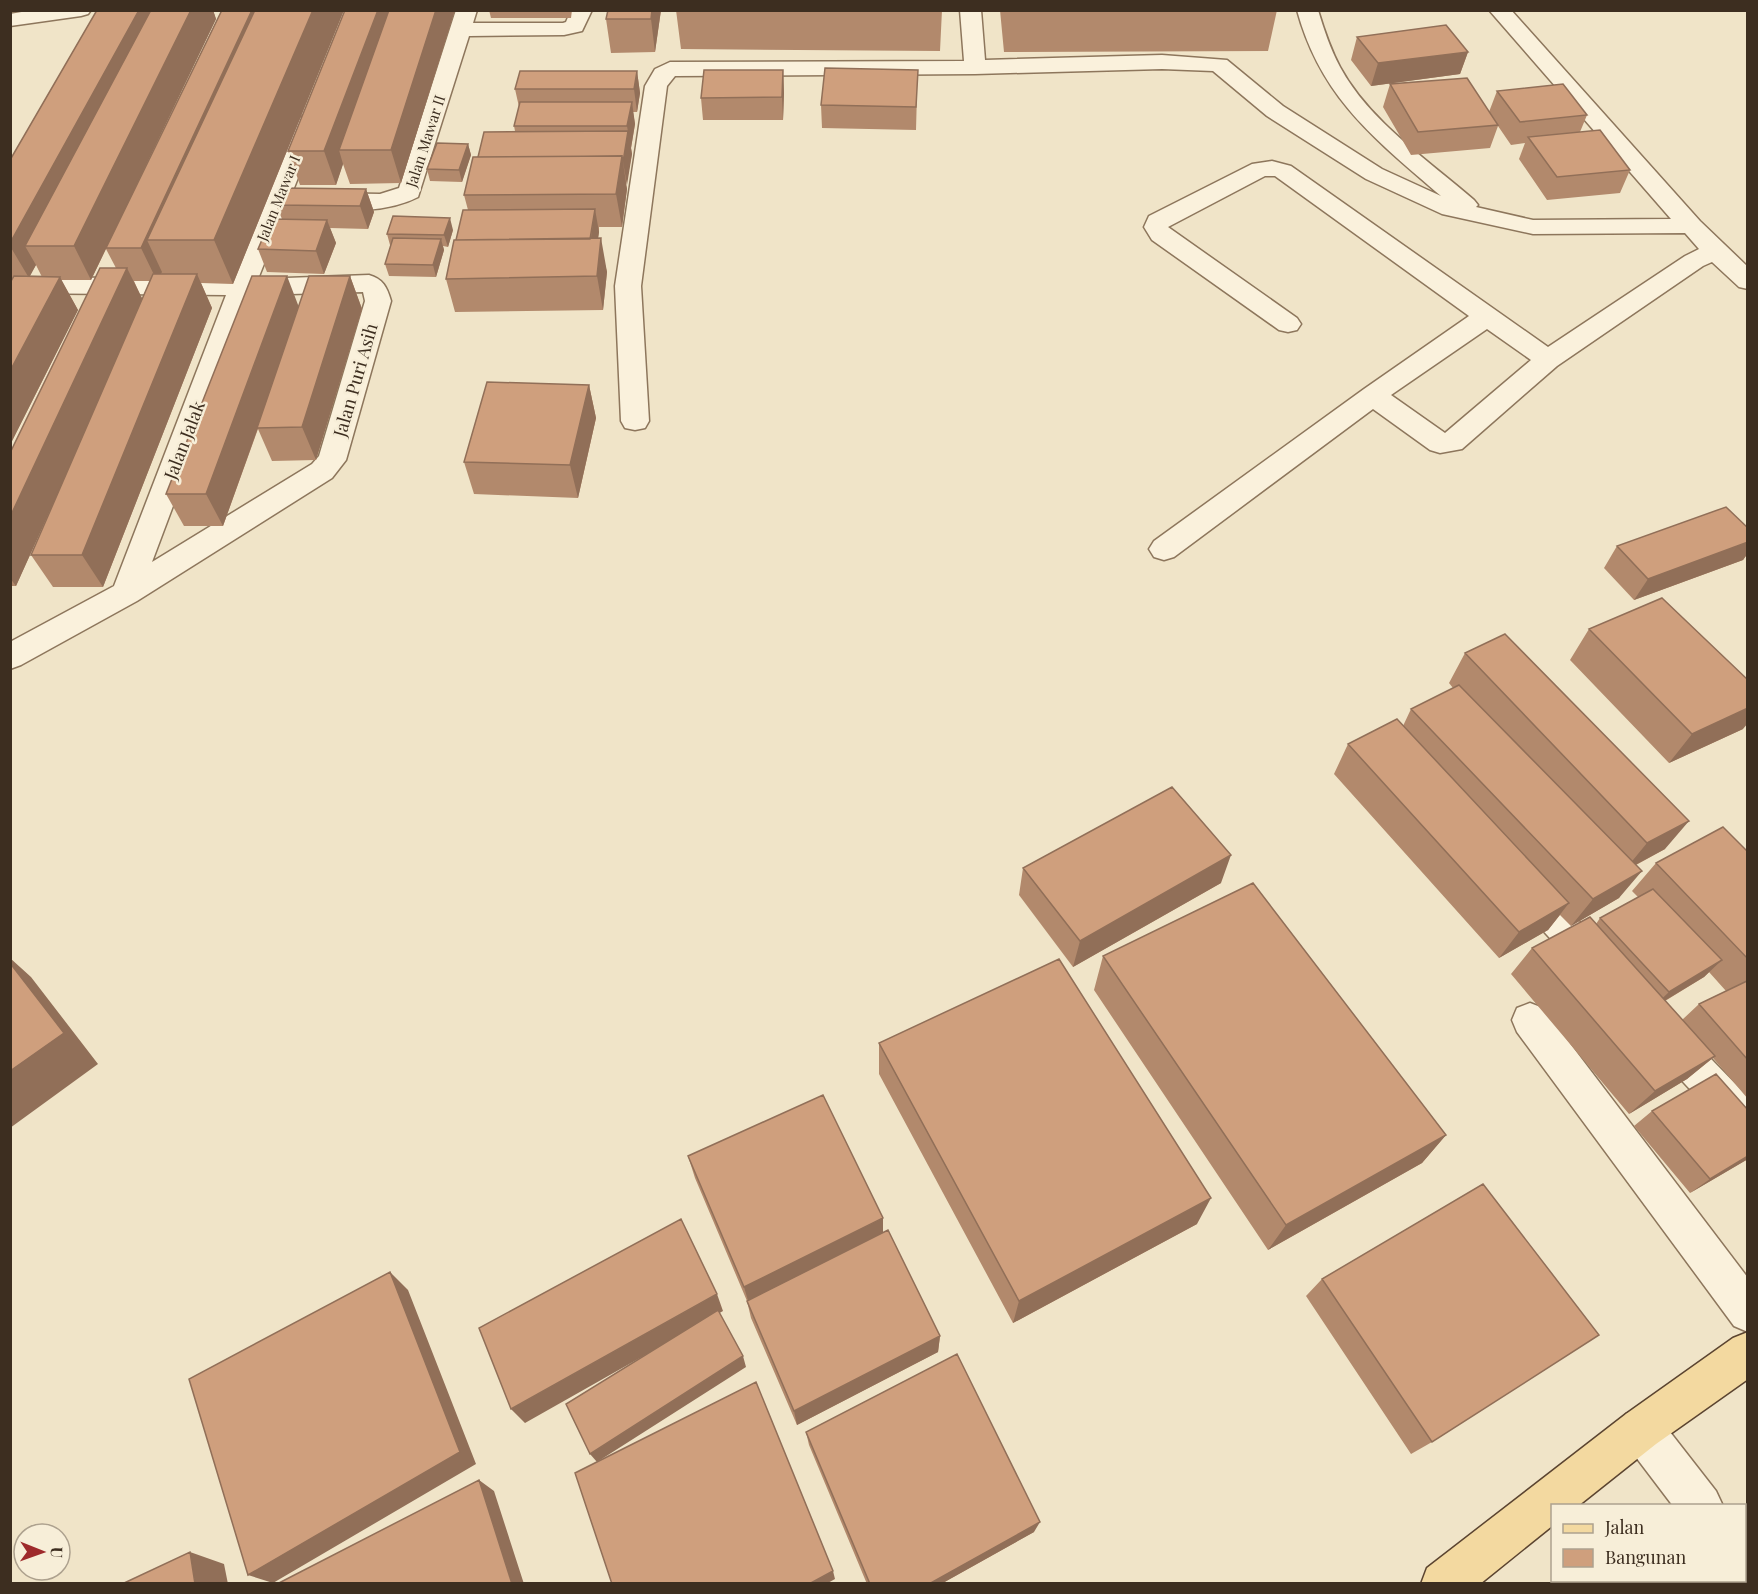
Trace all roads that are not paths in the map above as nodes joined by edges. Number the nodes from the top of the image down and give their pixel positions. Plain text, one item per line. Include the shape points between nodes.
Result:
1 (81, 10) edge
2 (582, 10) edge
3 (970, 10) edge
4 (1307, 10) edge
5 (1499, 10) edge
6 (463, 20) edge
7 (10, 21) edge
8 (975, 67) junction
9 (315, 105) edge
10 (276, 201) junction
11 (1479, 216) junction
12 (1691, 226) junction
13 (1714, 251) junction
14 (1748, 281) edge
15 (10, 285) edge
16 (242, 287) junction
17 (1486, 317) junction
18 (1288, 324) dead end
19 (1548, 360) junction
20 (1373, 395) junction
21 (635, 421) dead end
22 (1164, 549) dead end
23 (126, 593) junction
24 (10, 657) edge
25 (1499, 860) edge
26 (1620, 989) edge
27 (1645, 1015) edge
28 (1530, 1020) dead end
29 (1748, 1124) edge
30 (1748, 1312) edge
31 (1748, 1353) edge
32 (1641, 1429) junction
33 (1699, 1504) edge
34 (1443, 1584) edge

1 - 7 street
2 - 6 street, Jalan Mawar II via 574,26 564,29
3 - 8 street
4 - 11 street via 1320,52 1343,89 1380,128
5 - 12 street
6 - 10 street, Jalan Mawar II via 410,192 400,199 387,200
8 - 11 street via 1162,62 1219,65 1275,111 1374,174 1450,209
8 - 21 street via 685,68 663,74 656,86 627,286
9 - 10 street, Jalan Mawar I
10 - 16 street, Jalan Mawar I
11 - 12 street via 1533,227
12 - 13 street
13 - 14 street
13 - 19 street
15 - 16 street, Jalan Puri Asih
16 - 23 street, Jalan Jalak
16 - 23 street, Jalan Puri Asih via 369,283 375,289 378,301 332,460 322,471
17 - 18 street via 1283,171 1260,170 1158,221 1156,227 1161,235
17 - 19 street
17 - 20 street
19 - 20 street via 1452,442 1440,443 1431,438
20 - 22 street
23 - 24 street, Jalan Puri Asih
25 - 26 street
27 - 29 street
28 - 30 street
31 - 32 main road
32 - 33 street
32 - 34 main road

